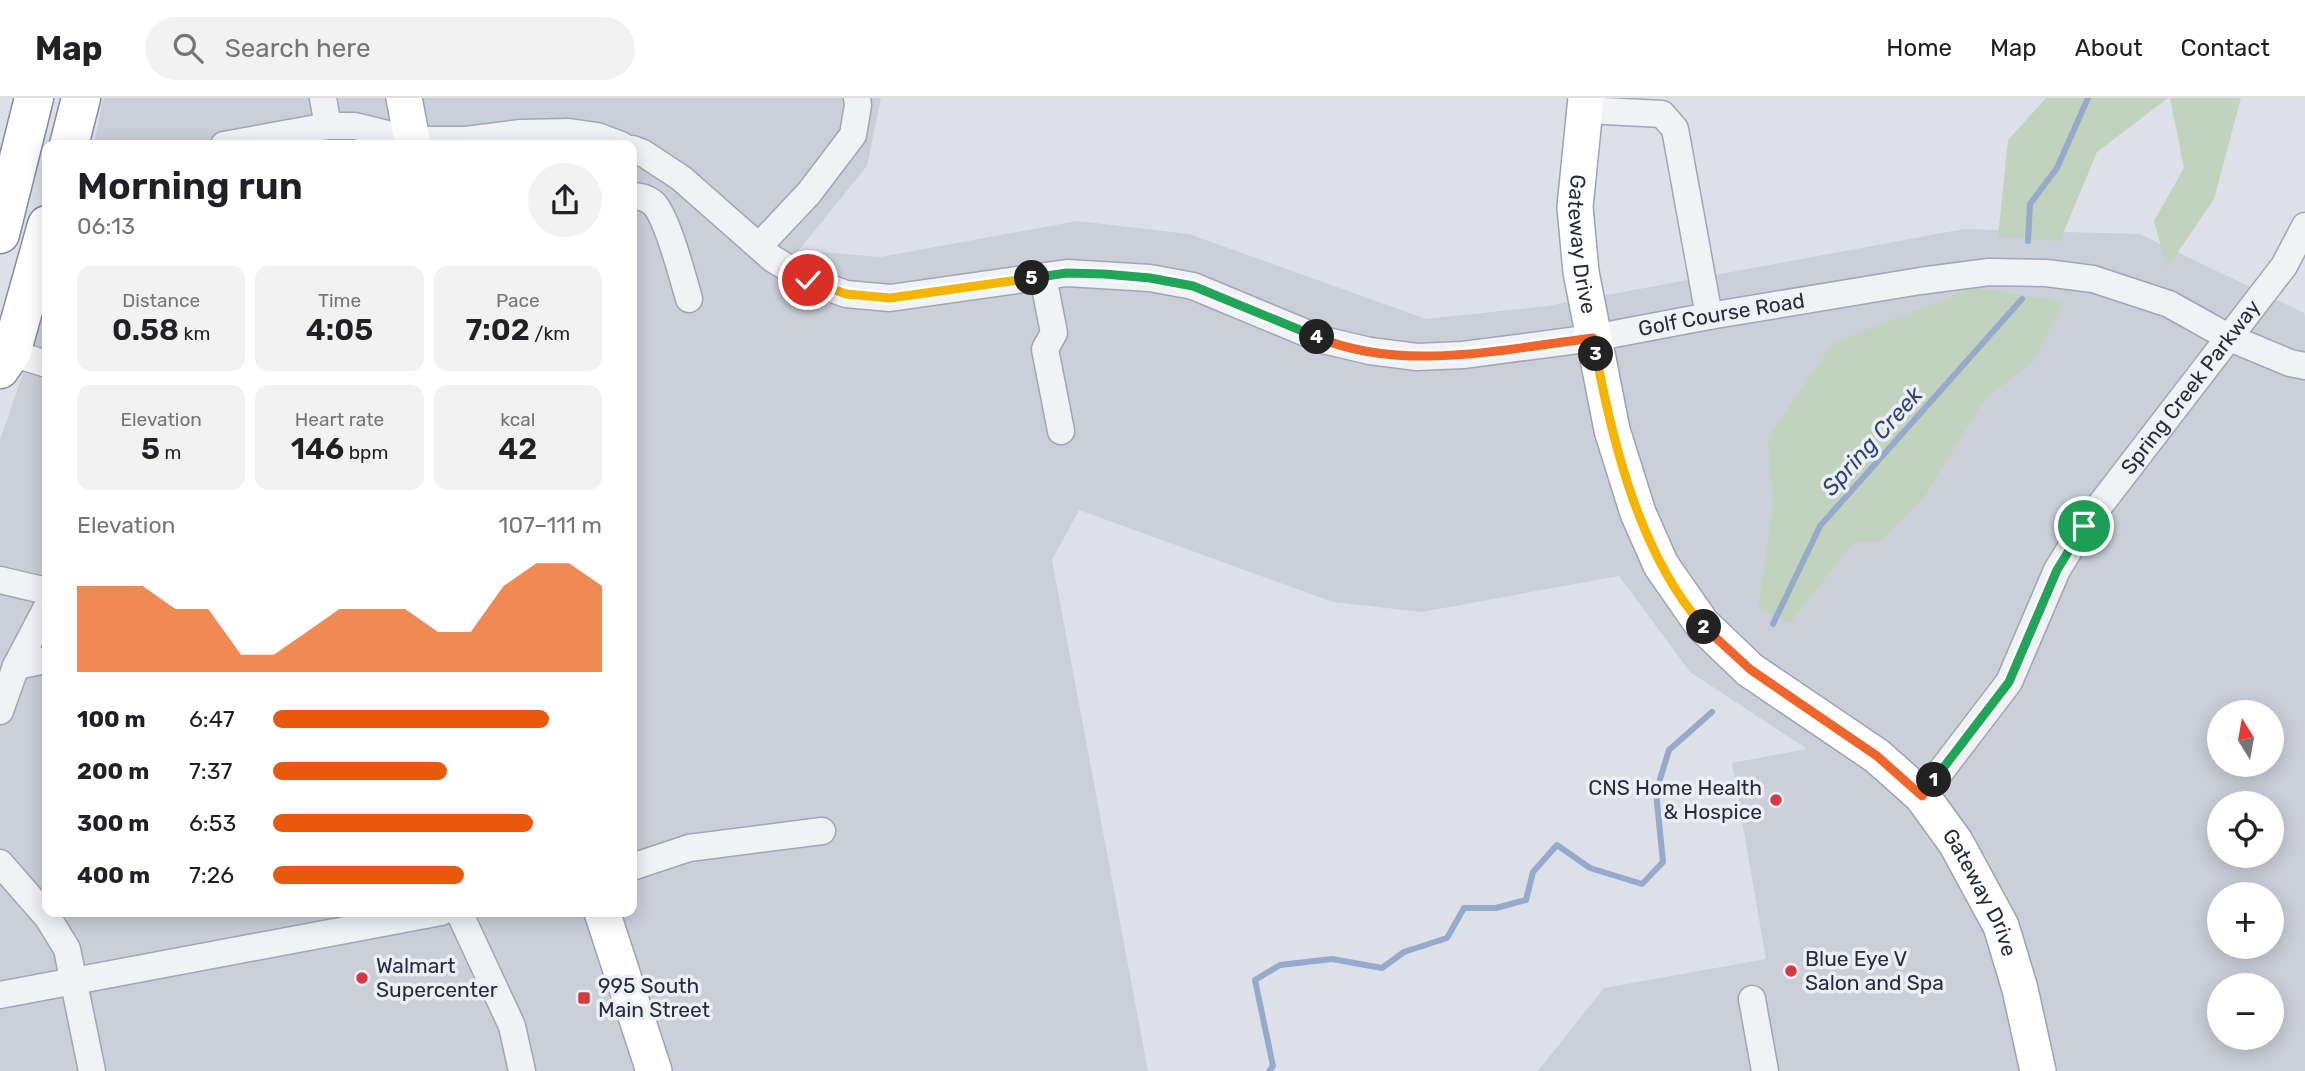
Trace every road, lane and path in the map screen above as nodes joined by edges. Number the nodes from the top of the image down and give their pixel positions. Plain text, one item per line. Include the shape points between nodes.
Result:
1 (34, 98) edge
2 (81, 98) edge
3 (323, 98) edge
4 (404, 98) edge
5 (857, 98) edge
6 (1586, 104) edge
7 (328, 126) junction
8 (70, 140) edge
9 (251, 140) edge
10 (402, 140) edge
11 (411, 140) edge
12 (466, 140) edge
13 (608, 140) edge
14 (637, 151) edge
15 (6, 181) edge
16 (637, 197) edge
17 (2305, 226) edge
18 (0, 234) edge
19 (42, 241) edge
20 (759, 246) junction
21 (1043, 277) junction
22 (690, 299) dead end
23 (1709, 316) junction
24 (1593, 338) junction
25 (2230, 338) junction
26 (5, 361) edge
27 (42, 364) edge
28 (2305, 366) edge
29 (1061, 431) dead end
30 (0, 580) edge
31 (42, 590) edge
32 (42, 617) edge
33 (42, 661) edge
34 (16, 666) junction
35 (0, 711) edge
36 (1922, 796) junction
37 (822, 831) dead end
38 (0, 863) edge
39 (637, 865) edge
40 (42, 911) edge
41 (47, 917) edge
42 (414, 917) edge
43 (461, 917) edge
44 (604, 917) edge
45 (74, 979) junction
46 (0, 995) edge
47 (1752, 999) dead end
48 (92, 1071) edge
49 (522, 1071) edge
50 (654, 1071) edge
51 (1765, 1071) edge
52 (2038, 1071) edge

1 - 15 highway
2 - 8 highway
3 - 7 street
4 - 11 main road
5 - 20 street via 853,135 809,193
6 - 23 street via 1662,114 1675,129
6 - 24 main road, Gateway Drive via 1575,207
7 - 9 street
7 - 10 street via 355,126
12 - 13 street via 569,132
14 - 20 street, Golf Course Road via 681,178
15 - 18 highway
16 - 22 street via 654,204 663,219
17 - 25 street, Spring Creek Parkway via 2284,266
19 - 26 highway
20 - 21 street, Golf Course Road via 808,280 846,294 890,298
21 - 24 street, Golf Course Road via 1104,274 1193,286 1323,340 1417,357
21 - 29 street via 1054,333 1045,349
23 - 24 street, Golf Course Road
23 - 25 street, Golf Course Road via 1989,272 2046,273 2093,279 2169,304
24 - 36 main road, Gateway Drive via 1612,430 1638,513 1661,565 1702,624 1751,670 1877,756
25 - 28 street, Golf Course Road
25 - 36 street, Spring Creek Parkway via 2084,526 2057,570 2009,682
26 - 27 street
30 - 31 street
32 - 34 street
33 - 34 street
34 - 35 street
36 - 52 main road, Gateway Drive via 1956,843 2001,926
37 - 39 street via 690,848
38 - 40 street
41 - 45 street via 67,949
42 - 45 street
43 - 49 street via 512,1026
44 - 50 main road
45 - 46 street
45 - 48 street
47 - 51 street

